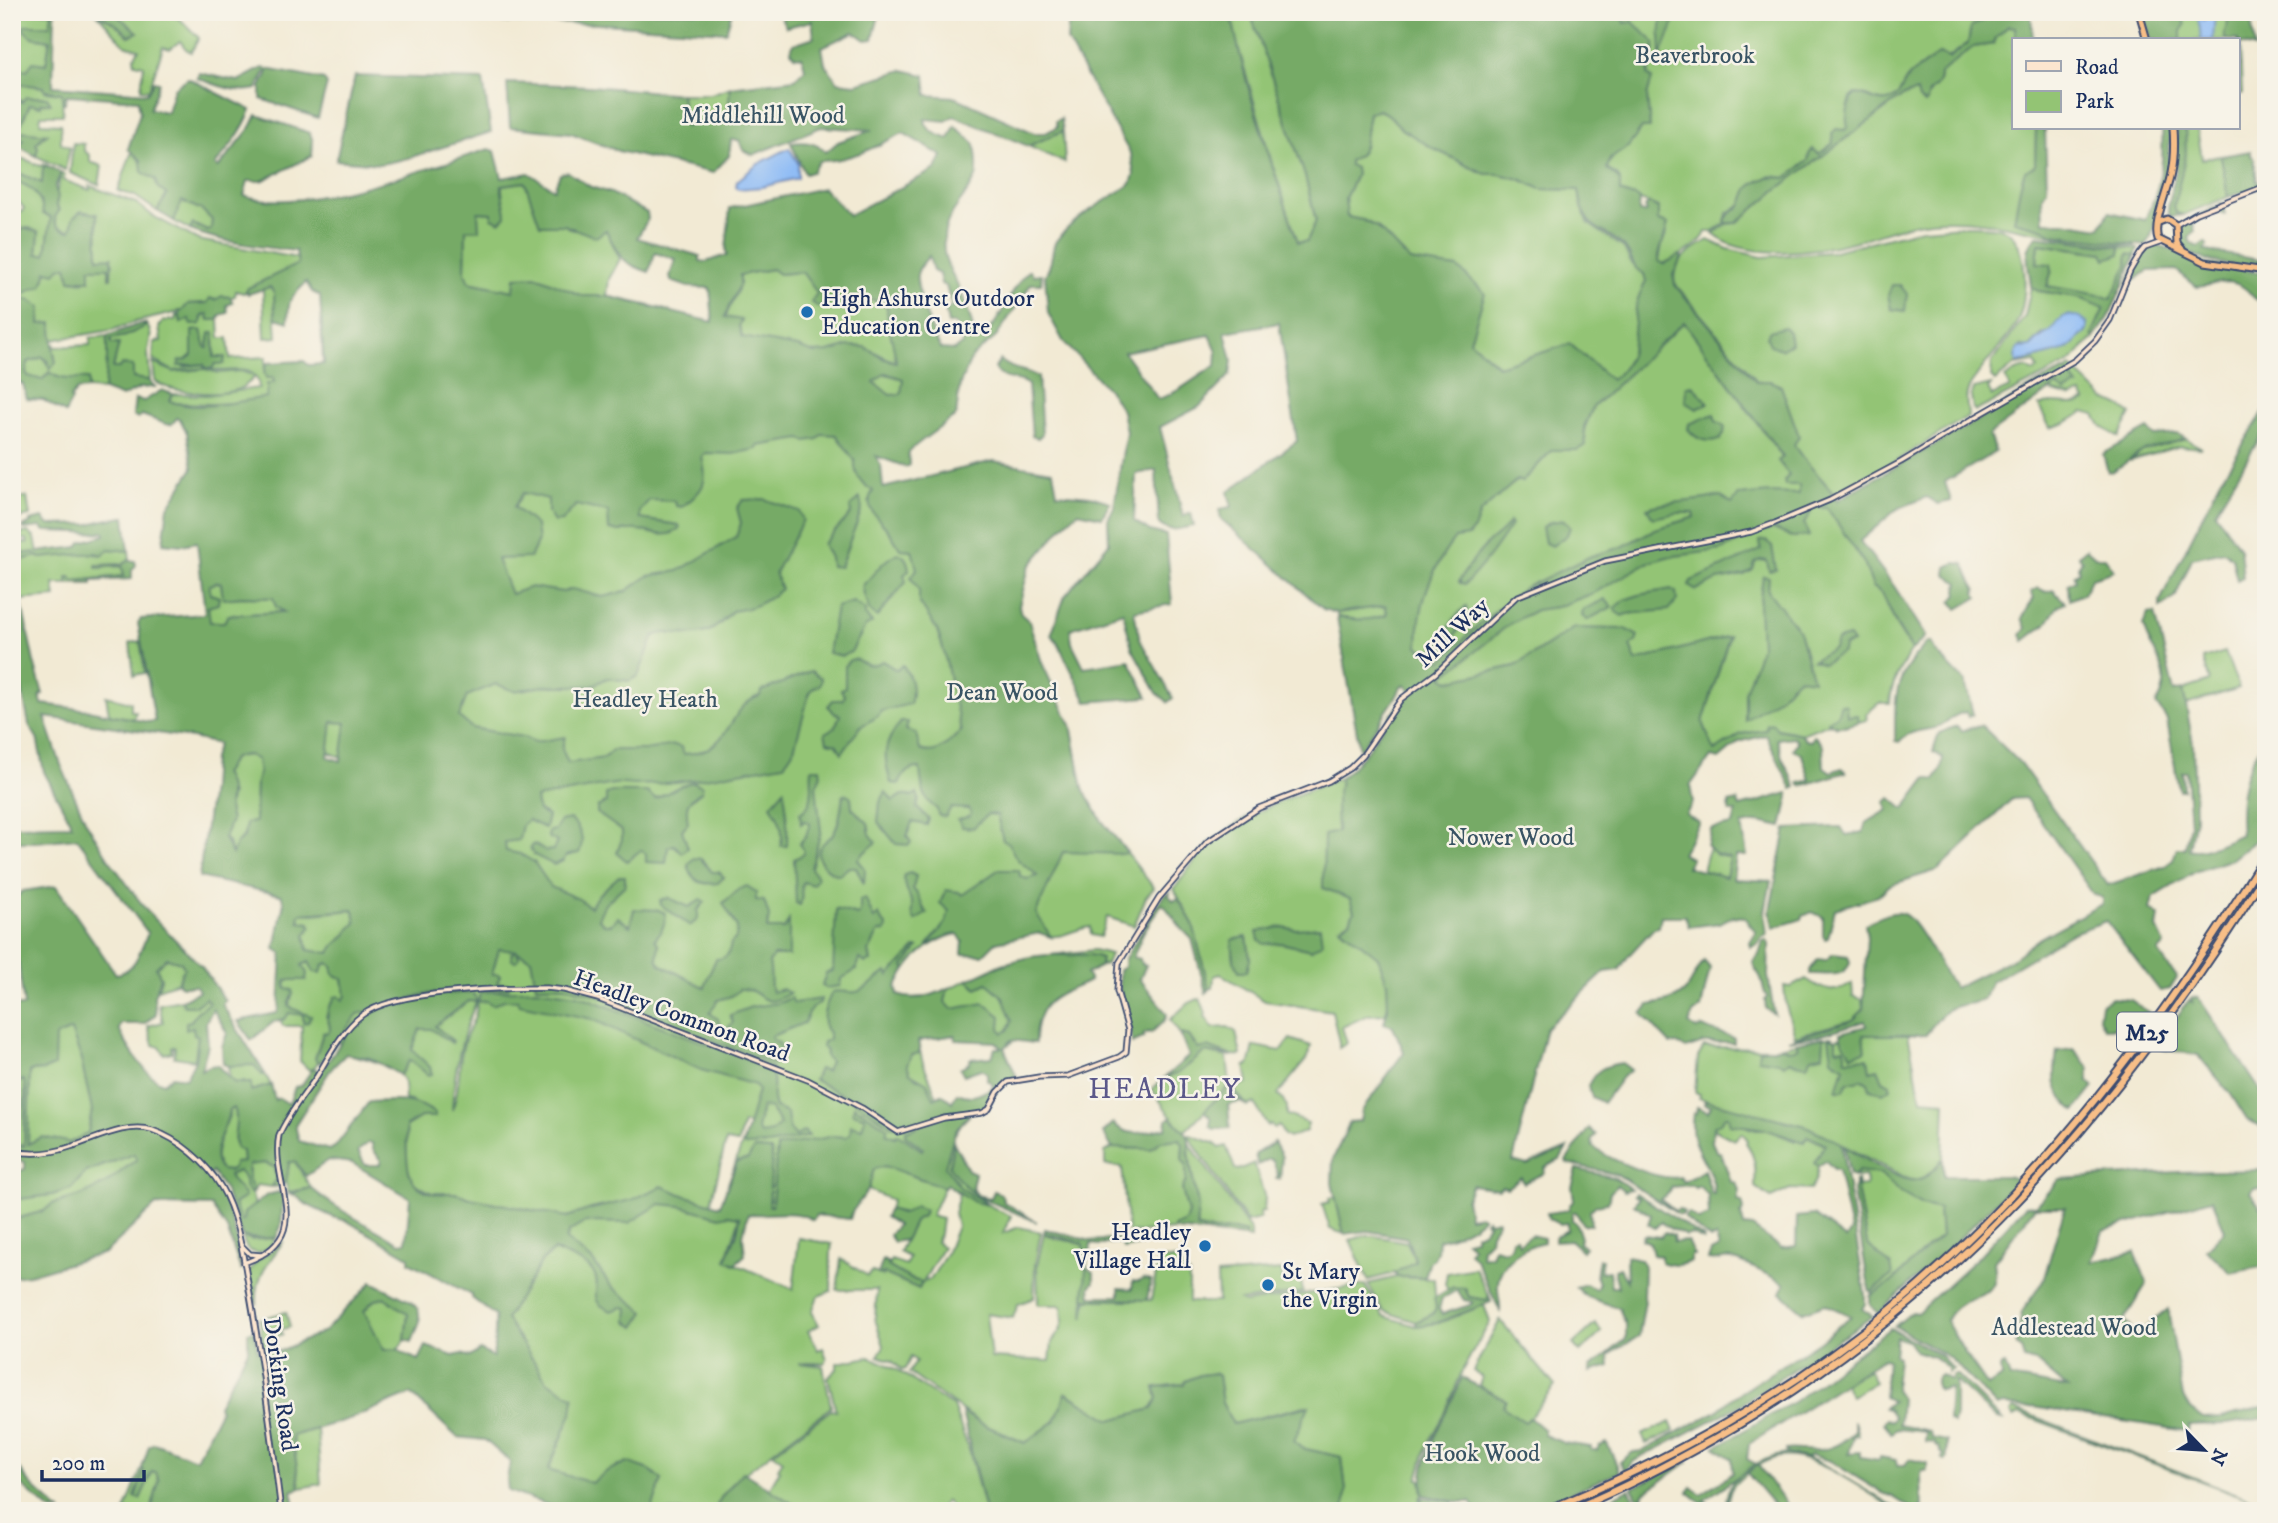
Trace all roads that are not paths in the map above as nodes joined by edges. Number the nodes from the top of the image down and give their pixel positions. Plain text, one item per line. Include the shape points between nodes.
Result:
1 (2139, 12) edge
2 (2146, 38) edge
3 (2174, 130) edge
4 (2266, 186) edge
5 (2165, 201) junction
6 (2166, 219) junction
7 (2176, 225) junction
8 (2157, 228) junction
9 (2177, 238) junction
10 (2165, 243) junction
11 (2149, 246) junction
12 (2183, 252) junction
13 (2266, 271) edge
14 (2266, 854) edge
15 (2266, 872) edge
16 (898, 1132) joint
17 (12, 1151) edge
18 (240, 1244) junction
19 (262, 1255) junction
20 (244, 1263) junction
21 (281, 1511) edge
22 (1544, 1511) edge
23 (1568, 1511) edge

1 - 2 highway
3 - 5 highway
4 - 7 main road
5 - 6 highway
5 - 8 highway
6 - 7 highway
6 - 8 highway
7 - 9 highway
8 - 10 highway via 2156,235
8 - 11 main road, Mill Way
9 - 10 highway
9 - 12 highway
10 - 11 main road
10 - 12 highway
11 - 16 main road, Mill Way via 2130,271 2115,311 2075,360 1901,462 1830,500 1751,531 1605,561 1516,597 1436,673 1401,699 1350,768 1227,827 1207,842 1162,894 1117,969 1117,991 1129,1038 1124,1054 1070,1075 1008,1082 982,1113 944,1118
12 - 13 highway via 2205,262
14 - 22 highway, M25 via 2140,1041 2067,1133 2011,1197 1918,1286 1783,1388 1647,1465
15 - 23 highway, M25 via 2151,1042 2068,1147 1978,1243 1897,1315 1789,1395 1662,1467
16 - 19 main road, Headley Common Road via 808,1080 598,999 547,988 428,995 360,1016 282,1128 276,1154 284,1187 285,1224 276,1244
17 - 18 main road, Dorking Road via 46,1153 116,1132 151,1130 170,1138 211,1173 224,1192
18 - 19 main road via 250,1254
18 - 20 main road, Dorking Road
19 - 20 main road, Headley Common Road
20 - 21 main road, Dorking Road via 261,1352

